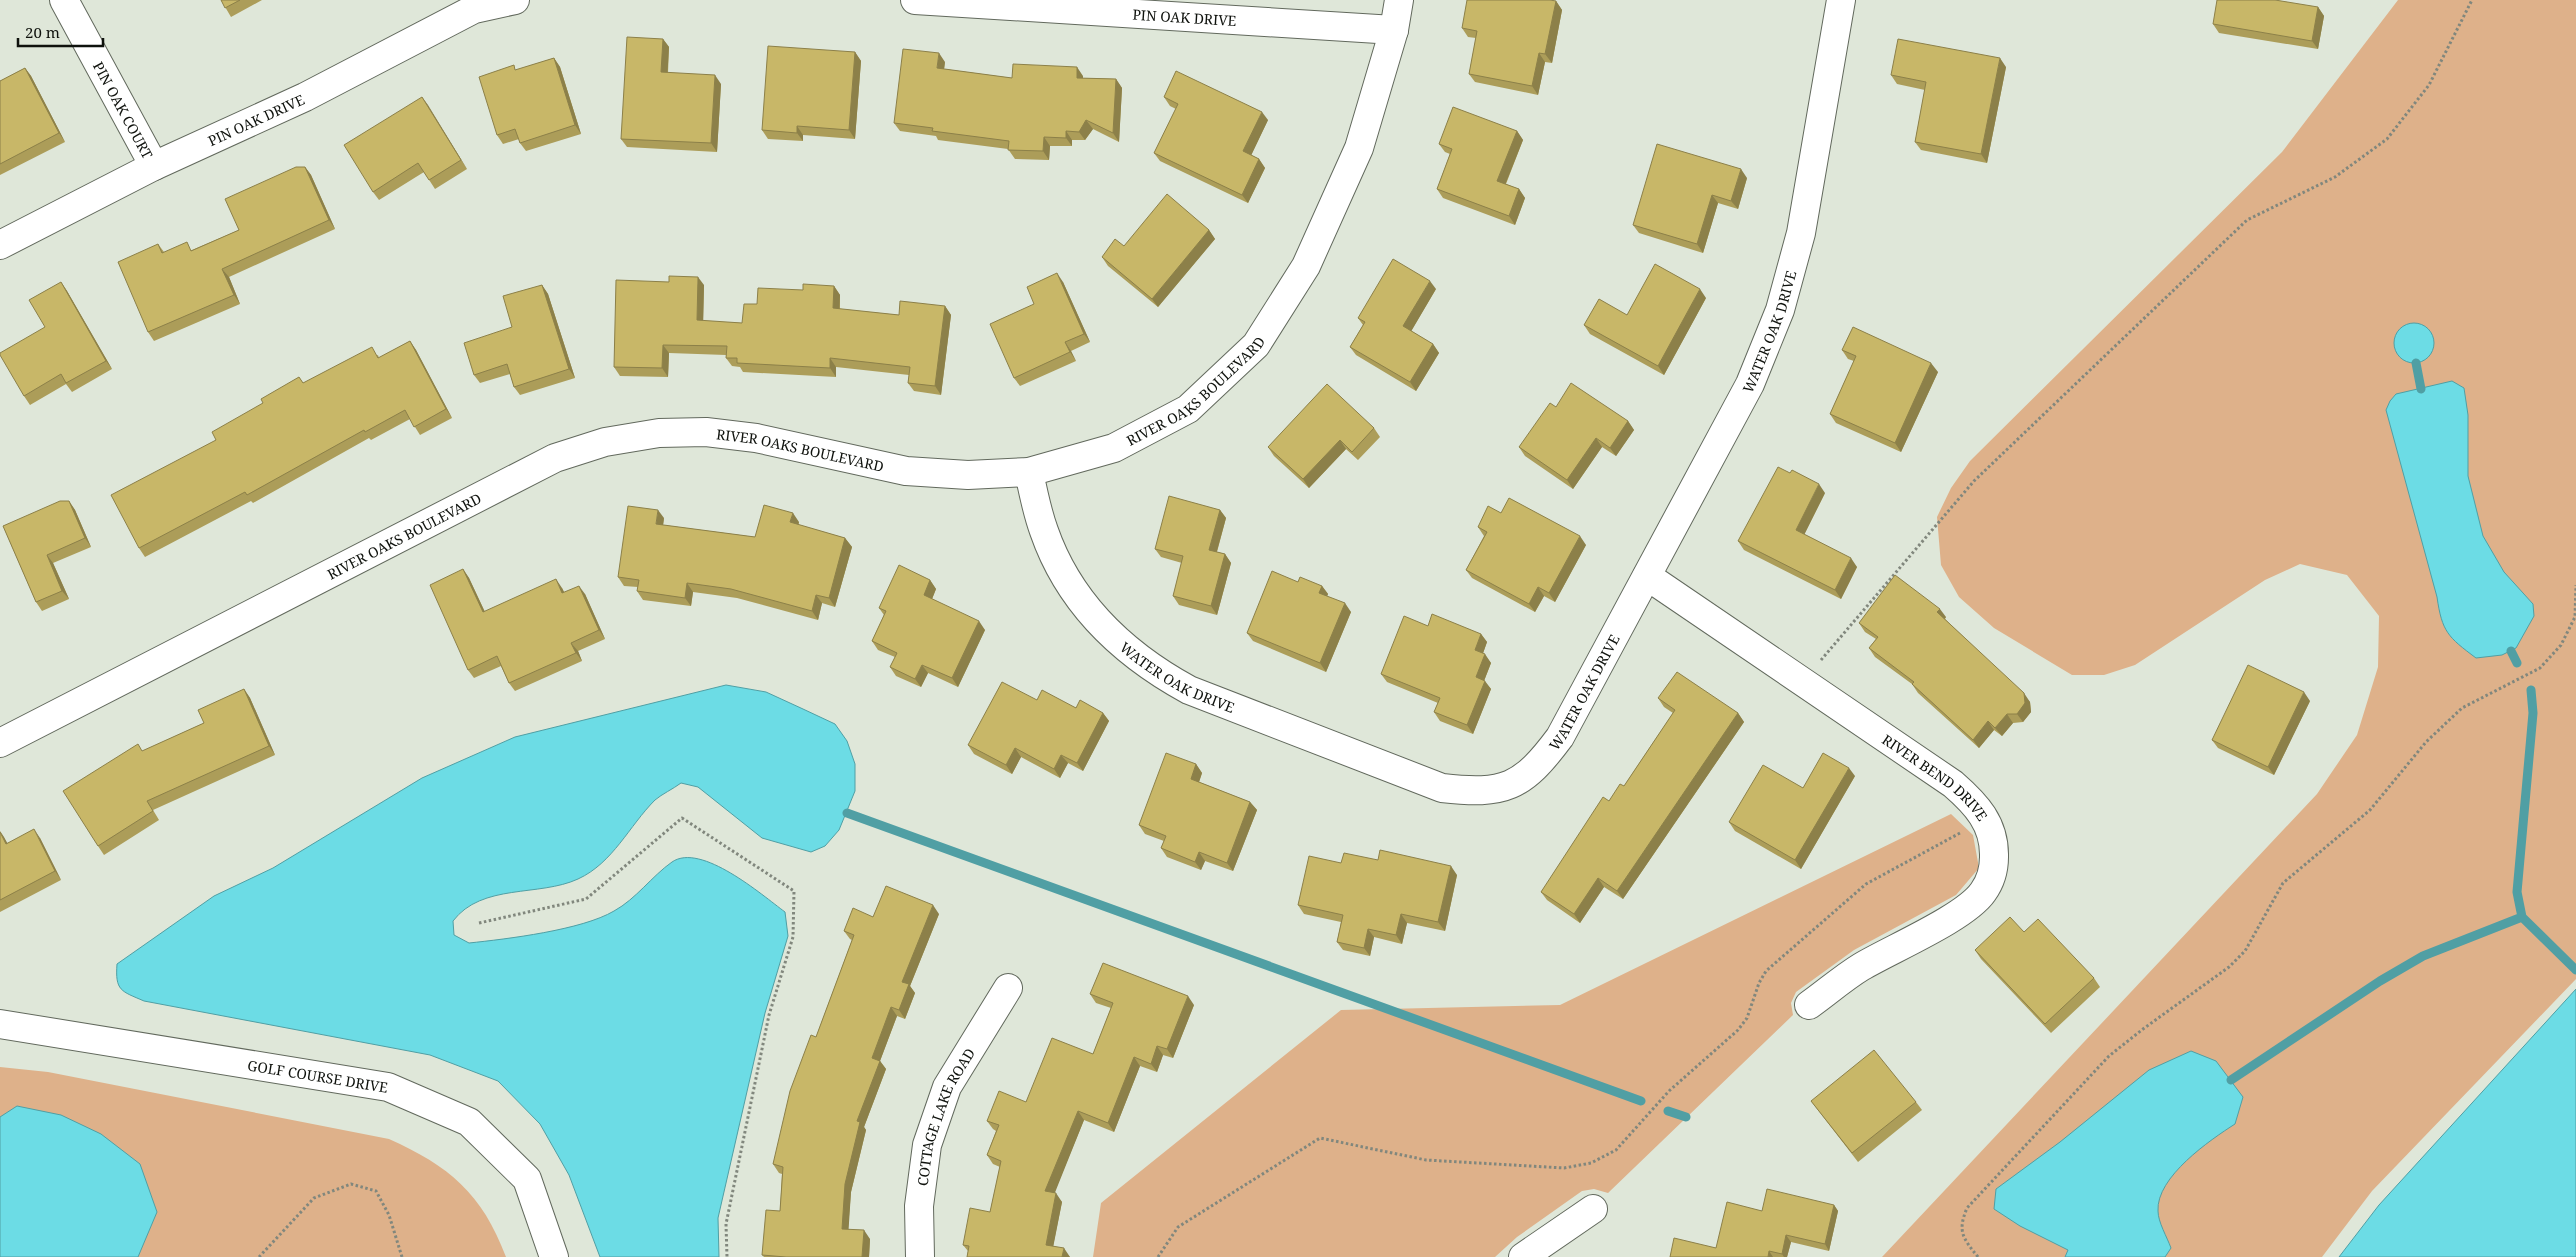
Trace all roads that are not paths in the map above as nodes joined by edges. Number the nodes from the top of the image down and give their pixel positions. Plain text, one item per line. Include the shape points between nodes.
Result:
1 (64, 0) edge
2 (514, 0) edge
3 (915, 0) edge
4 (1398, 0) edge
5 (1841, 0) edge
6 (1394, 30) junction
7 (154, 166) junction
8 (0, 245) edge
9 (1028, 472) junction
10 (1648, 576) junction
11 (0, 743) edge
12 (1008, 988) dead end
13 (1809, 1006) dead end
14 (0, 1024) edge
15 (1593, 1209) dead end
16 (554, 1257) edge
17 (920, 1257) edge
18 (1523, 1257) edge

1 - 7 street, PIN OAK COURT
2 - 7 street, PIN OAK DRIVE via 474,10 304,97
3 - 6 street, PIN OAK DRIVE
4 - 6 street, RIVER OAKS BOULEVARD
5 - 10 street, WATER OAK DRIVE via 1801,233 1780,310 1750,384
6 - 9 street, RIVER OAKS BOULEVARD via 1359,148 1306,266 1256,344 1188,409 1114,448
7 - 8 street, PIN OAK DRIVE
9 - 10 street, WATER OAK DRIVE via 1044,531 1065,578 1088,611 1158,674 1189,690 1442,788 1477,792 1512,785 1538,766 1560,737
9 - 11 street, RIVER OAKS BOULEVARD via 968,475 906,471 756,438 706,432 659,433 605,442 555,458
10 - 13 street, RIVER BEND DRIVE via 1953,784 1977,806 1991,831 1994,870 1983,893 1964,910 1860,968
12 - 17 street, COTTAGE LAKE ROAD via 947,1087 927,1145 919,1206
14 - 16 street, GOLF COURSE DRIVE via 388,1087 470,1122 527,1179
15 - 18 street

